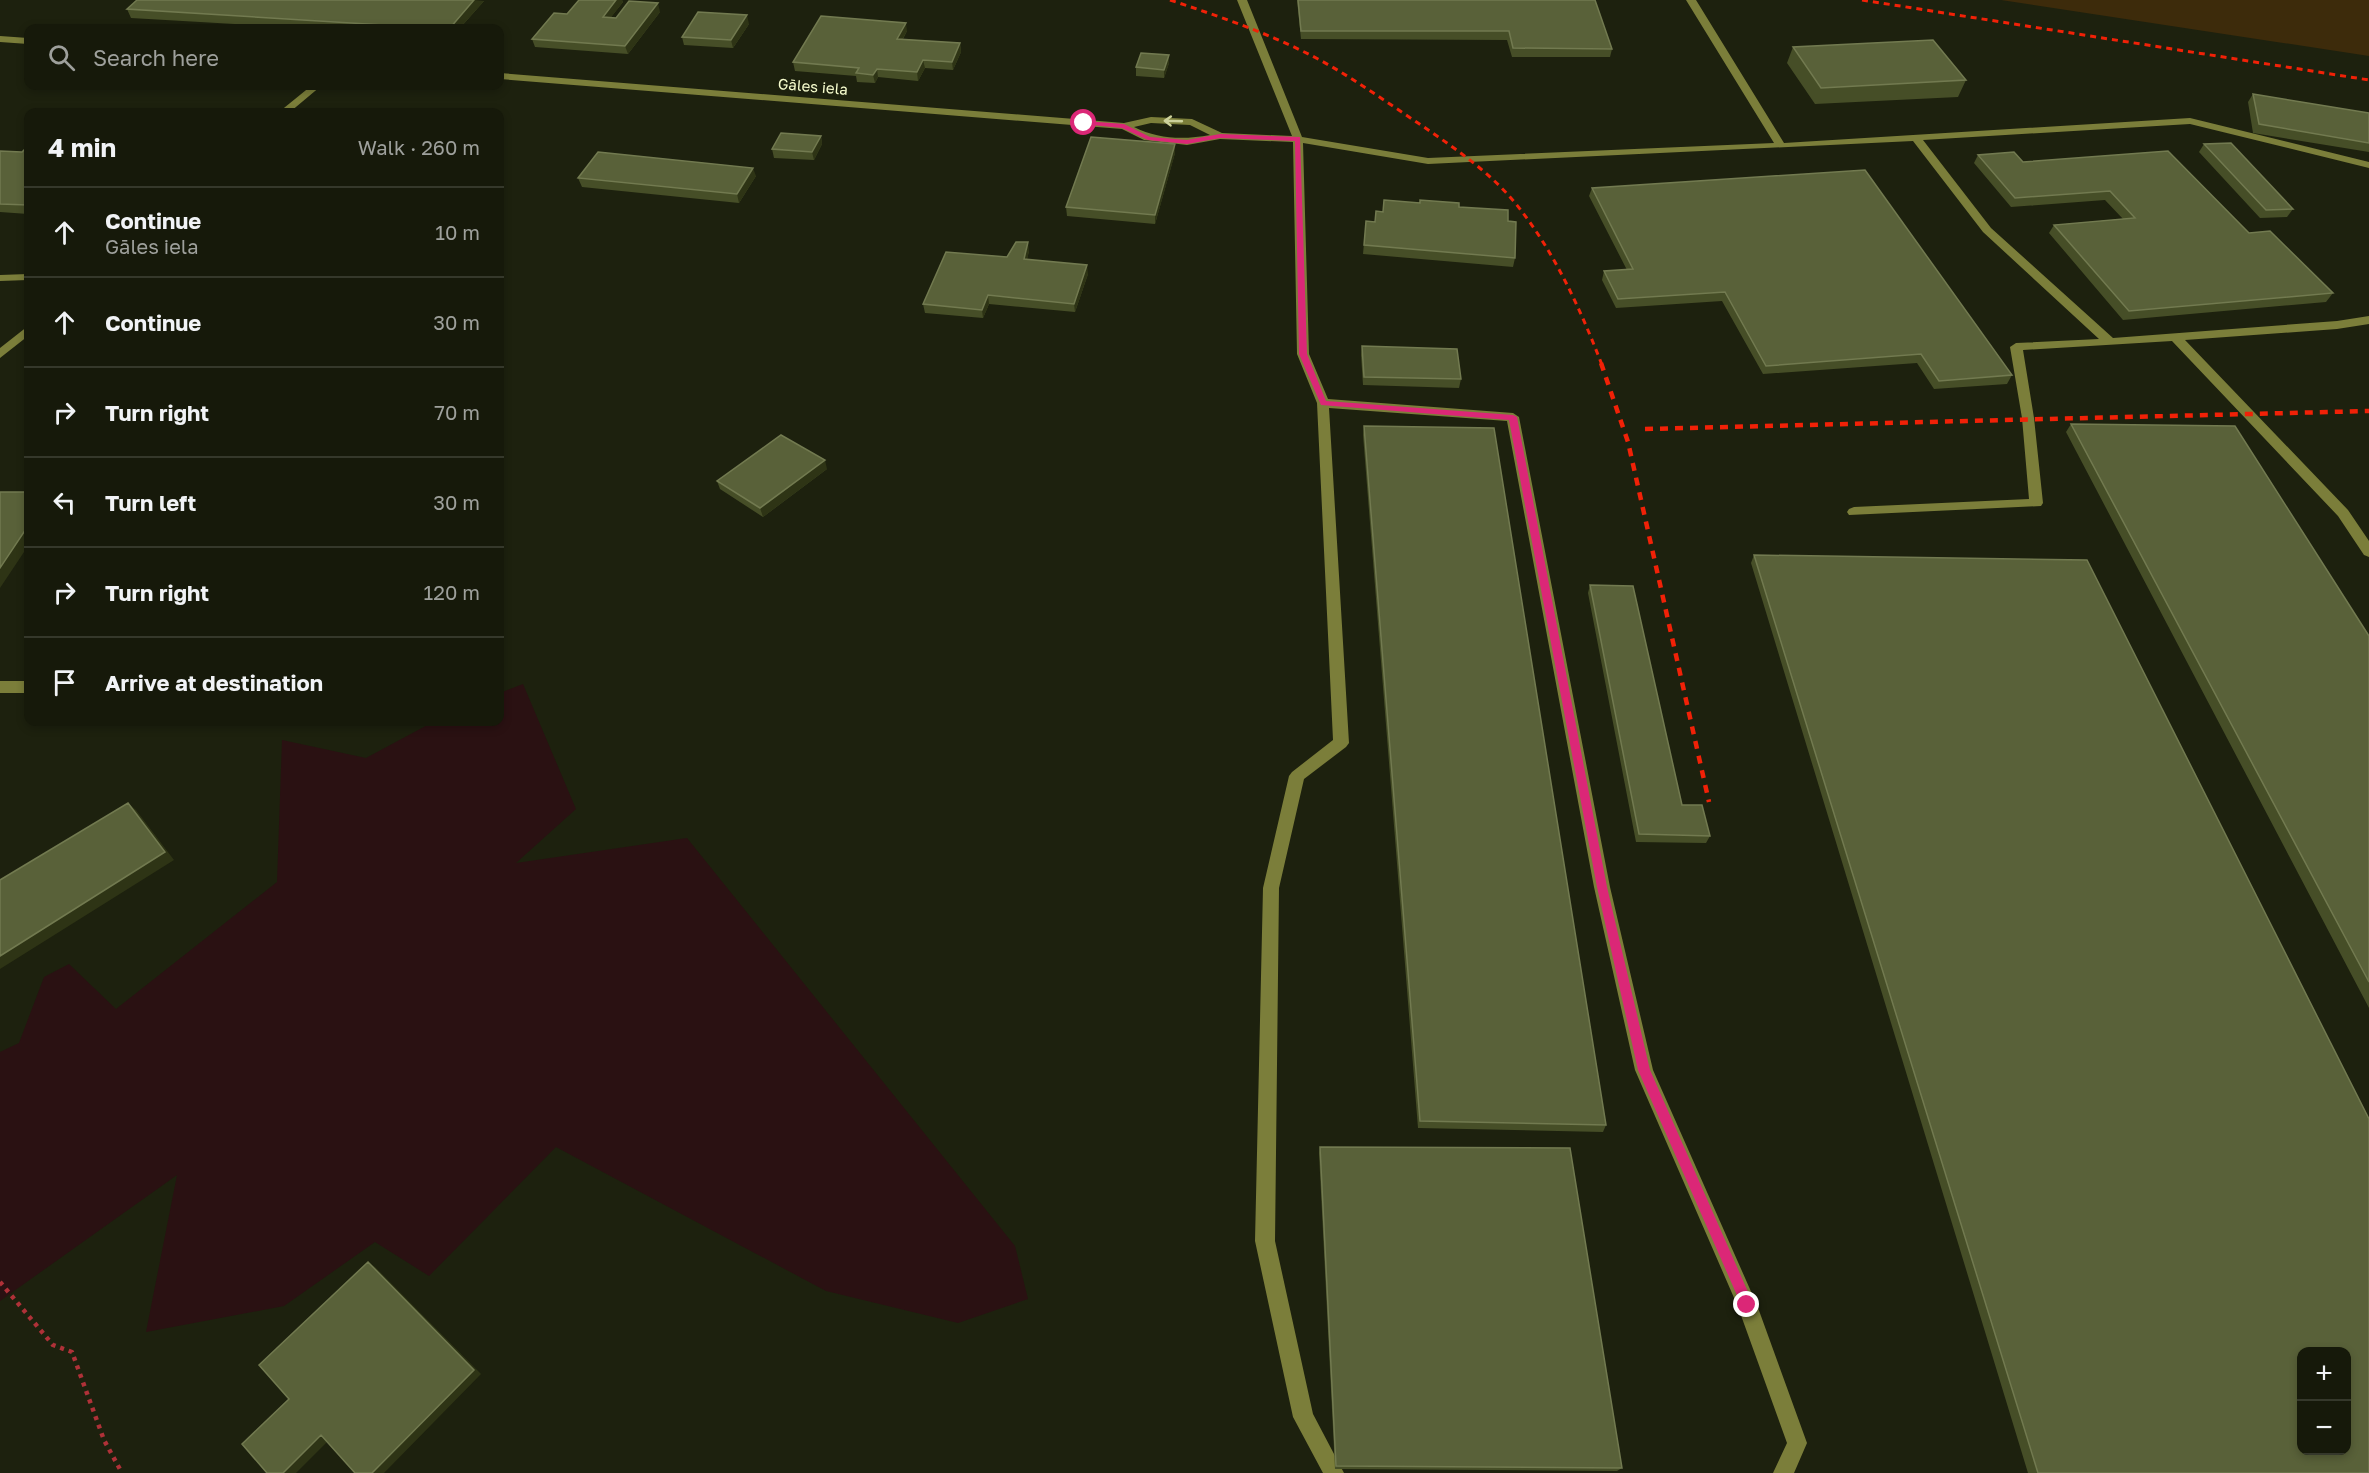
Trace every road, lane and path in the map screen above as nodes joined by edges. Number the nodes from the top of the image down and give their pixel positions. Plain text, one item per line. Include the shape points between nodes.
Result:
1 (1242, 0) edge
2 (1690, 0) edge
3 (0, 39) edge
4 (24, 41) edge
5 (504, 76) edge
6 (311, 90) edge
7 (289, 108) edge
8 (1124, 126) junction
9 (1220, 136) junction
10 (1916, 138) junction
11 (1298, 139) junction
12 (1781, 146) junction
13 (2369, 165) edge
14 (24, 277) edge
15 (0, 278) edge
16 (2369, 320) edge
17 (24, 333) edge
18 (2175, 337) junction
19 (2109, 342) junction
20 (0, 354) edge
21 (1323, 403) junction
22 (1854, 512) dead end
23 (2369, 552) edge
24 (0, 687) edge
25 (24, 687) edge
26 (0, 1282) edge
27 (122, 1473) edge
28 (1334, 1473) edge
29 (1783, 1473) edge

1 - 11 street
2 - 12 street
3 - 4 street
5 - 8 street, Gāles iela
6 - 7 street
8 - 9 street via 1148,138 1187,142
9 -> 8 street via 1192,122 1151,120
9 - 11 street
10 - 12 street
10 - 13 street via 2190,121
10 - 19 street via 1987,230
11 - 12 street via 1428,161
11 - 21 street via 1303,354
14 - 15 street
16 - 18 street
17 - 20 street
18 - 19 street
18 - 23 street via 2343,513
19 - 22 street via 2016,347 2036,503
21 - 28 street via 1341,743 1297,776 1271,888 1264,1241 1303,1418
21 - 29 street via 1513,417 1602,887 1644,1070 1747,1305 1797,1443
24 - 25 street
26 - 27 path via 53,1345 72,1352 104,1440

